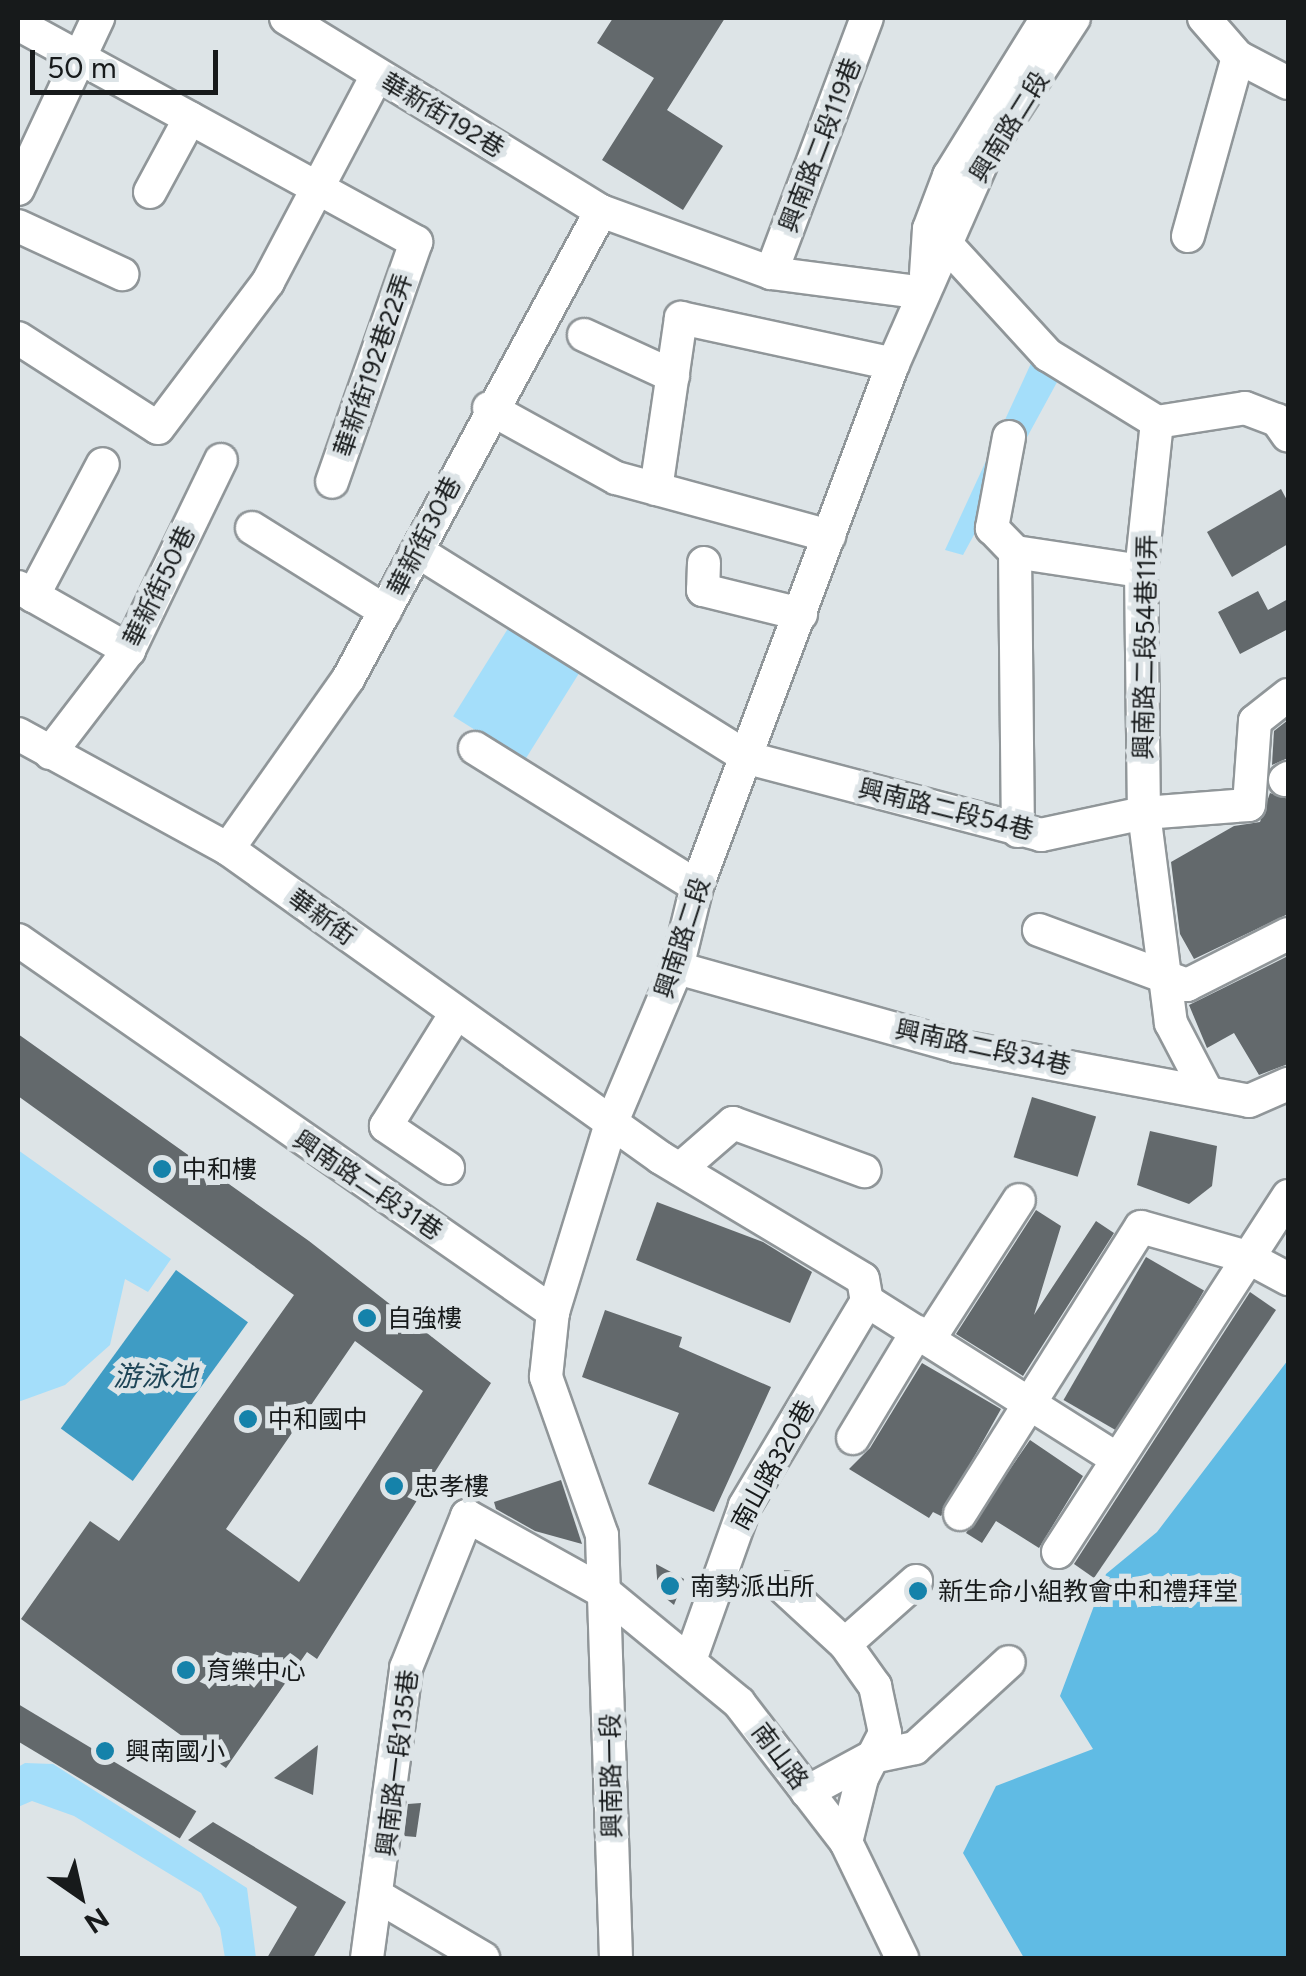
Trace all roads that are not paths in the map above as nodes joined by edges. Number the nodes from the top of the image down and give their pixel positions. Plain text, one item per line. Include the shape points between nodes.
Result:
1 (98, 18) edge
2 (287, 18) edge
3 (868, 18) edge
4 (1047, 18) edge
5 (1074, 18) edge
6 (1204, 18) edge
7 (18, 24) edge
8 (81, 54) junction
9 (1238, 57) junction
10 (377, 75) junction
11 (1288, 82) edge
12 (190, 118) junction
13 (26, 150) edge
14 (18, 187) edge
15 (316, 190) junction
16 (150, 192) dead end
17 (601, 211) junction
18 (18, 226) edge
19 (1188, 236) dead end
20 (948, 246) junction
21 (771, 273) junction
22 (122, 274) dead end
23 (924, 293) junction
24 (584, 335) dead end
25 (18, 338) edge
26 (892, 364) junction
27 (673, 376) junction
28 (490, 408) junction
29 (1157, 422) junction
30 (1288, 436) edge
31 (1009, 437) dead end
32 (221, 460) dead end
33 (102, 464) dead end
34 (332, 482) dead end
35 (656, 488) junction
36 (252, 528) dead end
37 (829, 536) junction
38 (417, 551) junction
39 (1016, 552) junction
40 (704, 563) dead end
41 (1141, 570) junction
42 (25, 592) edge
43 (385, 611) junction
44 (801, 614) junction
45 (128, 650) junction
46 (1288, 694) edge
47 (18, 734) edge
48 (475, 748) dead end
49 (50, 753) junction
50 (748, 758) junction
51 (1144, 813) junction
52 (1018, 831) junction
53 (228, 849) junction
54 (698, 886) junction
55 (1039, 930) dead end
56 (1288, 934) edge
57 (18, 940) edge
58 (677, 968) junction
59 (1160, 971) junction
60 (456, 1013) junction
61 (1207, 1092) junction
62 (1283, 1097) edge
63 (611, 1124) junction
64 (448, 1168) dead end
65 (680, 1168) junction
66 (864, 1170) dead end
67 (1288, 1196) edge
68 (1019, 1200) dead end
69 (1247, 1257) junction
70 (1288, 1279) edge
71 (865, 1290) junction
72 (553, 1312) junction
73 (924, 1336) junction
74 (1030, 1406) junction
75 (852, 1438) dead end
76 (1116, 1458) junction
77 (960, 1514) dead end
78 (467, 1516) joint
79 (1058, 1552) dead end
80 (916, 1582) dead end
81 (784, 1588) dead end
82 (607, 1594) junction
83 (845, 1644) junction
84 (690, 1658) junction
85 (1009, 1662) dead end
86 (872, 1757) junction
87 (807, 1792) junction
88 (846, 1842) junction
89 (379, 1898) junction
90 (367, 1958) edge
91 (483, 1958) edge
92 (616, 1958) edge
93 (902, 1958) edge

1 - 8 street
2 - 10 street, 華新街192巷
3 - 21 street, 興南路二段119巷
4 - 23 street, 興南路二段 via 949,176 929,229
5 - 20 street, 興南路二段 via 986,153
6 - 9 street
7 - 8 street, 華新街192巷22弄
8 - 12 street, 華新街192巷22弄
8 - 13 street
9 - 11 street
9 - 19 street
10 - 15 street
10 - 17 street, 華新街192巷
12 - 15 street, 華新街192巷22弄
12 - 16 street
13 - 14 street
15 - 25 street via 280,287 158,428
15 - 34 street, 華新街192巷22弄 via 416,242
17 - 21 street, 華新街192巷
17 - 28 street, 華新街30巷
18 - 22 street
20 - 23 street, 興南路二段
20 - 29 street via 1048,355
21 - 23 street, 華新街192巷
23 - 26 street, 興南路二段
24 - 27 street
26 - 27 street via 681,318
26 - 37 street, 興南路二段
27 - 35 street
28 - 35 street via 616,478
28 - 38 street, 華新街30巷
29 - 30 street via 1246,408 1277,420
29 - 41 street, 興南路二段54巷11弄
31 - 39 street via 992,528
32 - 45 street, 華新街50巷
33 - 42 street
35 - 37 street
36 - 43 street
37 - 44 street, 興南路二段
38 - 43 street, 華新街30巷
38 - 50 street, 興南路二段54巷
39 - 41 street
39 - 52 street
40 - 44 street via 703,590
41 - 51 street, 興南路二段54巷11弄
42 - 45 street
43 - 53 street, 華新街30巷 via 348,679
44 - 50 street, 興南路二段
45 - 49 street, 華新街50巷
46 - 51 street, 興南路二段54巷 via 1255,721 1249,806
47 - 49 street, 華新街
48 - 54 street
49 - 53 street, 華新街
50 - 52 street, 興南路二段54巷
50 - 54 street, 興南路二段
51 - 52 street, 興南路二段54巷 via 1041,835
51 - 59 street, 興南路二段54巷11弄
53 - 60 street, 華新街
54 - 58 street, 興南路二段
55 - 59 street
56 - 59 street via 1187,984
57 - 72 street, 興南路二段31巷
58 - 61 street, 興南路二段34巷 via 956,1046
58 - 63 street, 興南路二段
59 - 61 street, 興南路二段54巷11弄 via 1171,1023
60 - 63 street, 華新街
60 - 64 street via 386,1126
61 - 62 street, 興南路二段34巷 via 1250,1102
63 - 65 street, 華新街
63 - 72 street, 興南路二段
65 - 66 street via 733,1124
65 - 71 street, 華新街
67 - 69 street
68 - 73 street
69 - 70 street
69 - 74 street via 1142,1227
69 - 76 street via 1182,1370
71 - 73 street, 華新街
71 - 84 street, 南山路320巷 via 745,1506
72 - 82 street, 興南路二段 via 546,1377 602,1534
73 - 74 street, 華新街
73 - 75 street
74 - 76 street, 華新街
74 - 77 street
76 - 79 street
78 - 82 street, 南山路
78 - 89 street, 興南路一段135巷 via 406,1668
80 - 83 street
81 - 83 street
82 - 84 street, 南山路
82 - 92 street, 興南路一段
83 - 86 street via 876,1686 885,1733
84 - 87 street, 南山路 via 739,1703
85 - 86 street via 915,1748
86 - 87 street
86 - 88 street
87 - 88 street, 南山路
88 - 93 street, 南山路
89 - 90 street, 興南路一段135巷
89 - 91 street

